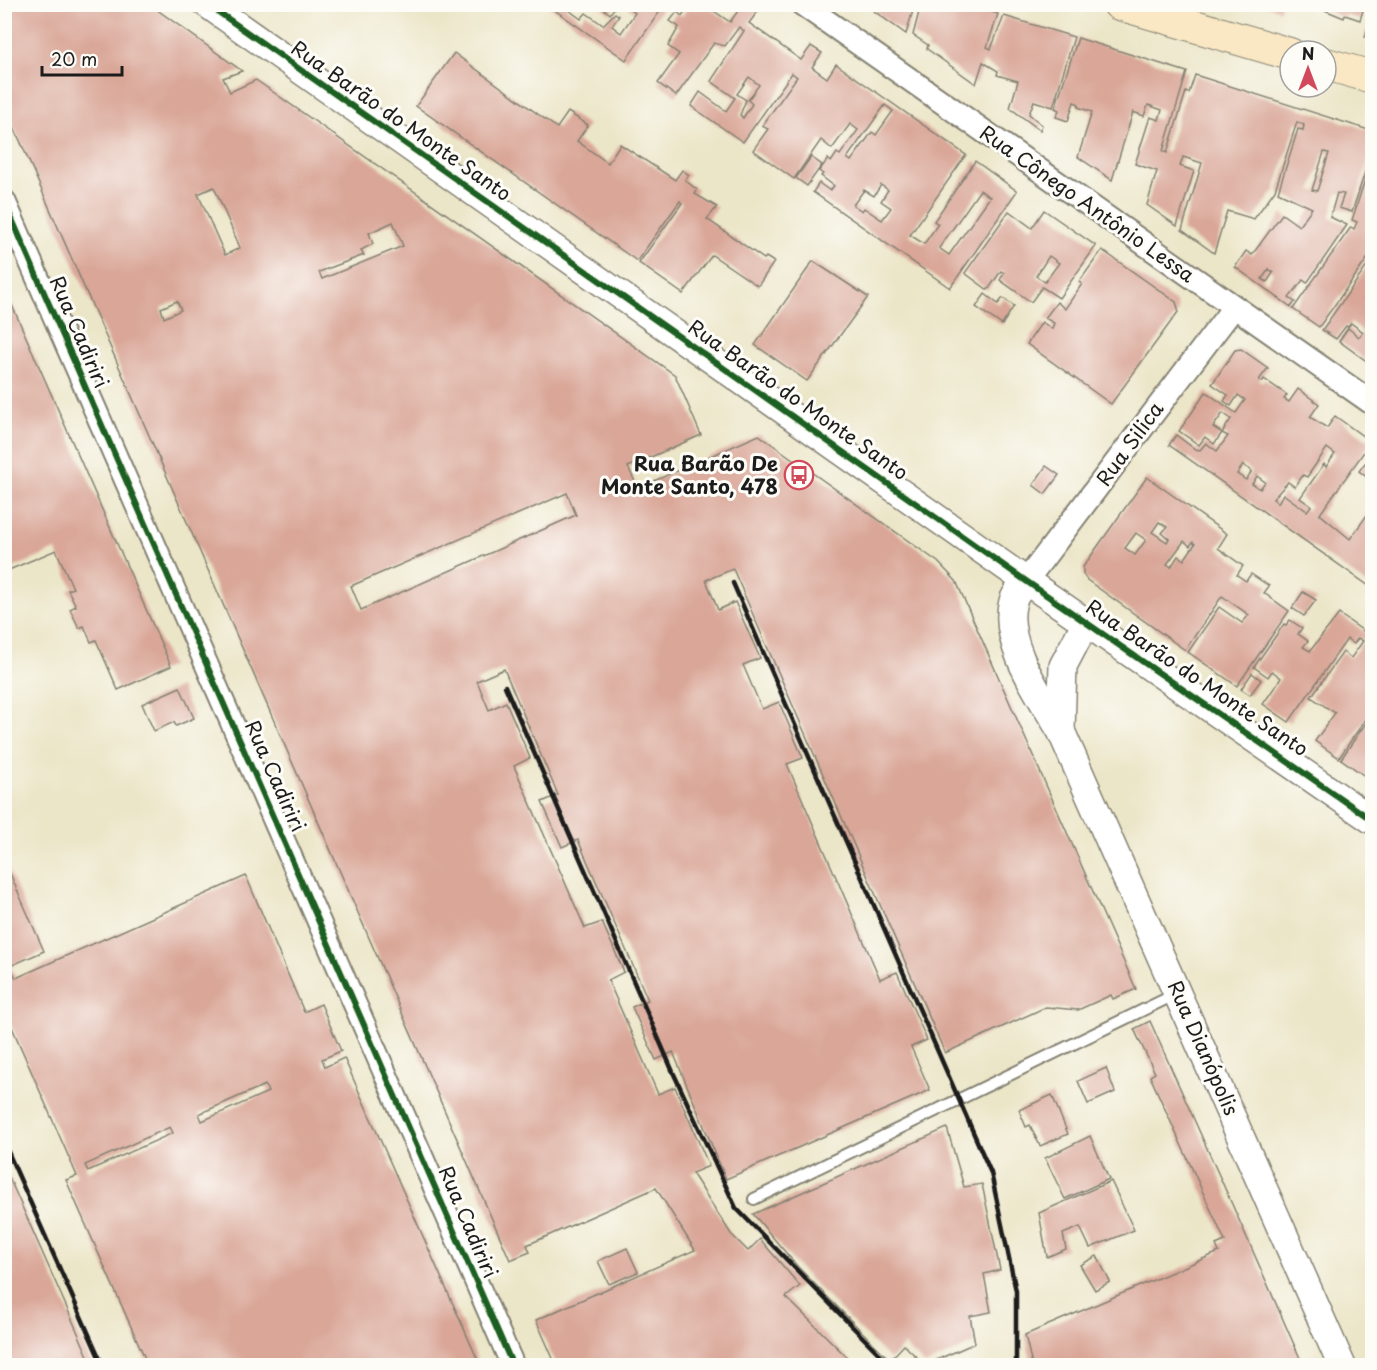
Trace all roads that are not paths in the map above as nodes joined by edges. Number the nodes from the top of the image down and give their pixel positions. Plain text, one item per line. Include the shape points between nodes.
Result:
1 (207, 4) edge
2 (802, 4) edge
3 (1119, 4) edge
4 (1278, 50) edge
5 (1338, 67) edge
6 (1372, 77) edge
7 (4, 201) edge
8 (1234, 307) junction
9 (1372, 404) edge
10 (1026, 581) junction
11 (1086, 622) junction
12 (1061, 731) junction
13 (1372, 820) edge
14 (1179, 993) junction
15 (754, 1199) dead end
16 (513, 1365) edge
17 (1342, 1365) edge

1 - 10 street, Rua Barão do Monte Santo
2 - 8 street, Rua Cônego Antônio Lessa
3 - 4 main road
5 - 6 main road
7 - 16 street, Rua Cadiriri
8 - 9 street, Rua Cônego Antônio Lessa
8 - 10 street, Rua Silica
10 - 11 street, Rua Barão do Monte Santo
10 - 12 street, Rua Dianópolis via 1013,599 1012,627 1020,660
11 - 12 street, Rua Dianópolis via 1063,666
11 - 13 street, Rua Barão do Monte Santo
12 - 14 street, Rua Dianópolis
14 - 15 lane
14 - 17 street, Rua Dianópolis

